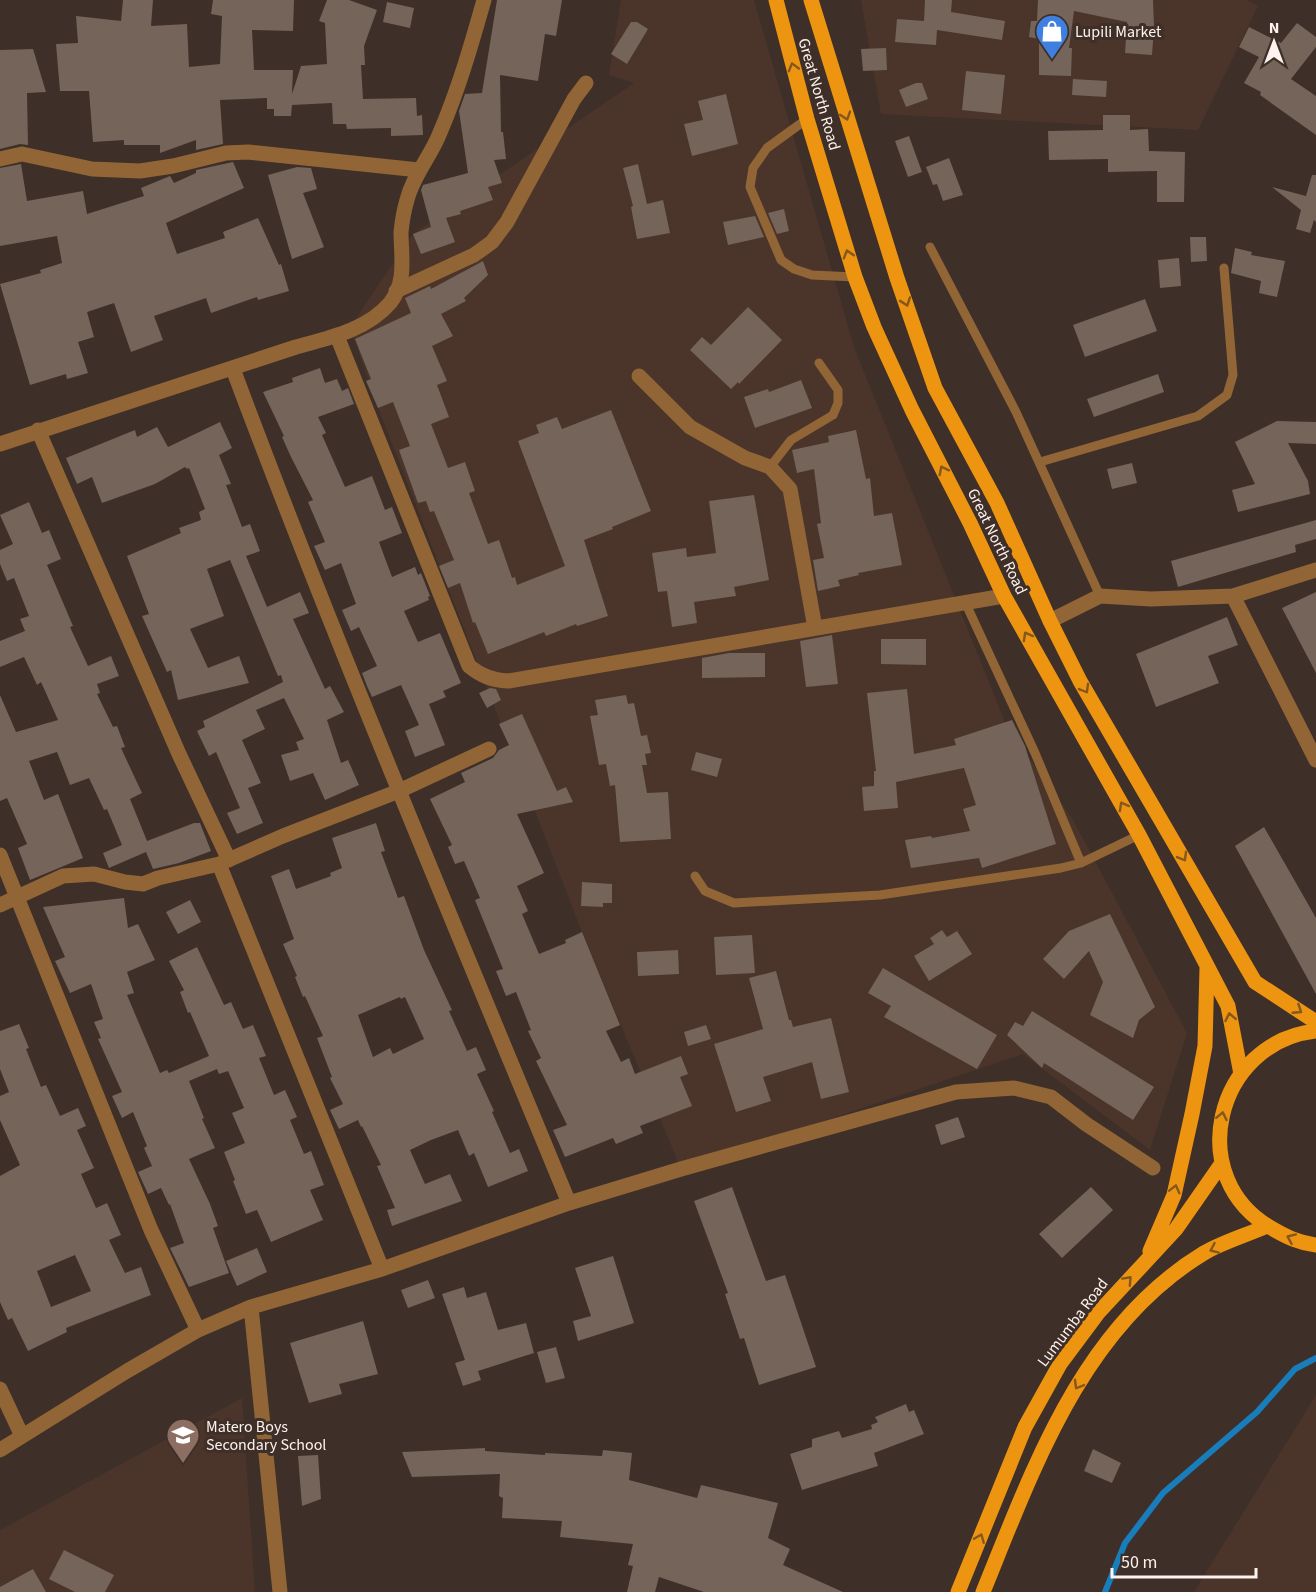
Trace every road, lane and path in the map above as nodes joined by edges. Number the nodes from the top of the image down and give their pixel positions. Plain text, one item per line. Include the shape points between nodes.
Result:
1 (484, 0) edge
2 (776, 0) edge
3 (811, 0) edge
4 (586, 82) dead end
5 (807, 119) junction
6 (0, 159) edge
7 (419, 170) junction
8 (930, 247) dead end
9 (1224, 268) dead end
10 (855, 278) junction
11 (396, 291) junction
12 (337, 336) junction
13 (819, 363) dead end
14 (233, 369) junction
15 (639, 376) dead end
16 (38, 430) junction
17 (0, 444) edge
18 (1040, 462) junction
19 (770, 467) junction
20 (1316, 570) edge
21 (1004, 596) junction
22 (1100, 596) junction
23 (1233, 596) junction
24 (965, 602) junction
25 (1050, 621) junction
26 (815, 628) junction
27 (489, 749) dead end
28 (1316, 760) edge
29 (399, 791) junction
30 (1139, 835) junction
31 (0, 855) edge
32 (224, 862) junction
33 (1081, 863) junction
34 (695, 876) dead end
35 (16, 896) junction
36 (0, 905) edge
37 (1207, 968) junction
38 (1316, 1022) edge
39 (1316, 1032) edge
40 (1241, 1074) junction
41 (1222, 1162) junction
42 (1153, 1168) dead end
43 (569, 1203) junction
44 (1267, 1226) junction
45 (1316, 1245) edge
46 (1145, 1262) junction
47 (382, 1269) junction
48 (251, 1307) junction
49 (198, 1330) junction
50 (0, 1389) edge
51 (22, 1436) junction
52 (0, 1450) edge
53 (280, 1592) edge
54 (958, 1592) edge
55 (984, 1592) edge

1 - 7 street via 453,103
5 -> 2 main road, Great North Road
3 -> 25 main road, Great North Road via 935,388 997,503
4 - 11 street via 492,242 474,255
10 -> 5 main road, Great North Road
5 - 10 lane via 767,148 753,168 750,187 781,260 812,274
6 - 7 street via 22,154 92,169 140,171 248,152
7 - 11 street via 407,198 401,229 402,273
8 - 18 lane
9 - 18 lane via 1233,375 1227,395 1197,416
21 -> 10 main road, Great North Road via 912,410
11 - 12 street via 390,303 372,318
12 - 14 street
12 - 26 street via 469,666 479,674 508,681
13 - 19 lane via 838,390 833,415 791,440
14 - 16 street
14 - 29 street
15 - 19 street via 690,427 745,458
16 - 17 street
16 - 32 street
18 - 22 lane
19 - 26 street via 790,489
20 - 23 street
21 - 24 street
30 -> 21 main road, Great North Road
22 - 23 street
22 - 25 street
23 - 28 street
24 - 26 street
24 - 33 lane
25 -> 38 main road, Great North Road via 1080,681 1256,982
27 - 29 street
29 - 32 street
29 - 43 street
30 - 33 lane
30 - 37 main road, Great North Road
31 - 35 street
32 - 35 street via 143,884 94,874 63,876
32 - 47 street
33 - 34 lane via 880,895 734,903 705,891
35 - 36 street
35 - 49 street via 152,1230
40 -> 37 main road, Great North Road via 1228,1006
46 -> 37 main road via 1174,1196 1192,1114 1205,1046
39 - 40 main road via 1281,1041
41 -> 40 main road via 1222,1116
41 - 44 main road via 1242,1203
41 - 46 main road, Lumumba Road via 1176,1229
42 - 43 street via 1051,1097 1014,1088 956,1092
43 - 47 street
45 -> 44 main road via 1292,1240
44 -> 55 main road via 1205,1253 1163,1284 1133,1311 1090,1364 1049,1436
54 -> 46 main road, Lumumba Road via 1024,1427 1060,1364 1098,1313
47 - 48 street
48 - 49 street
48 - 53 street
49 - 51 street
50 - 51 street
51 - 52 street

